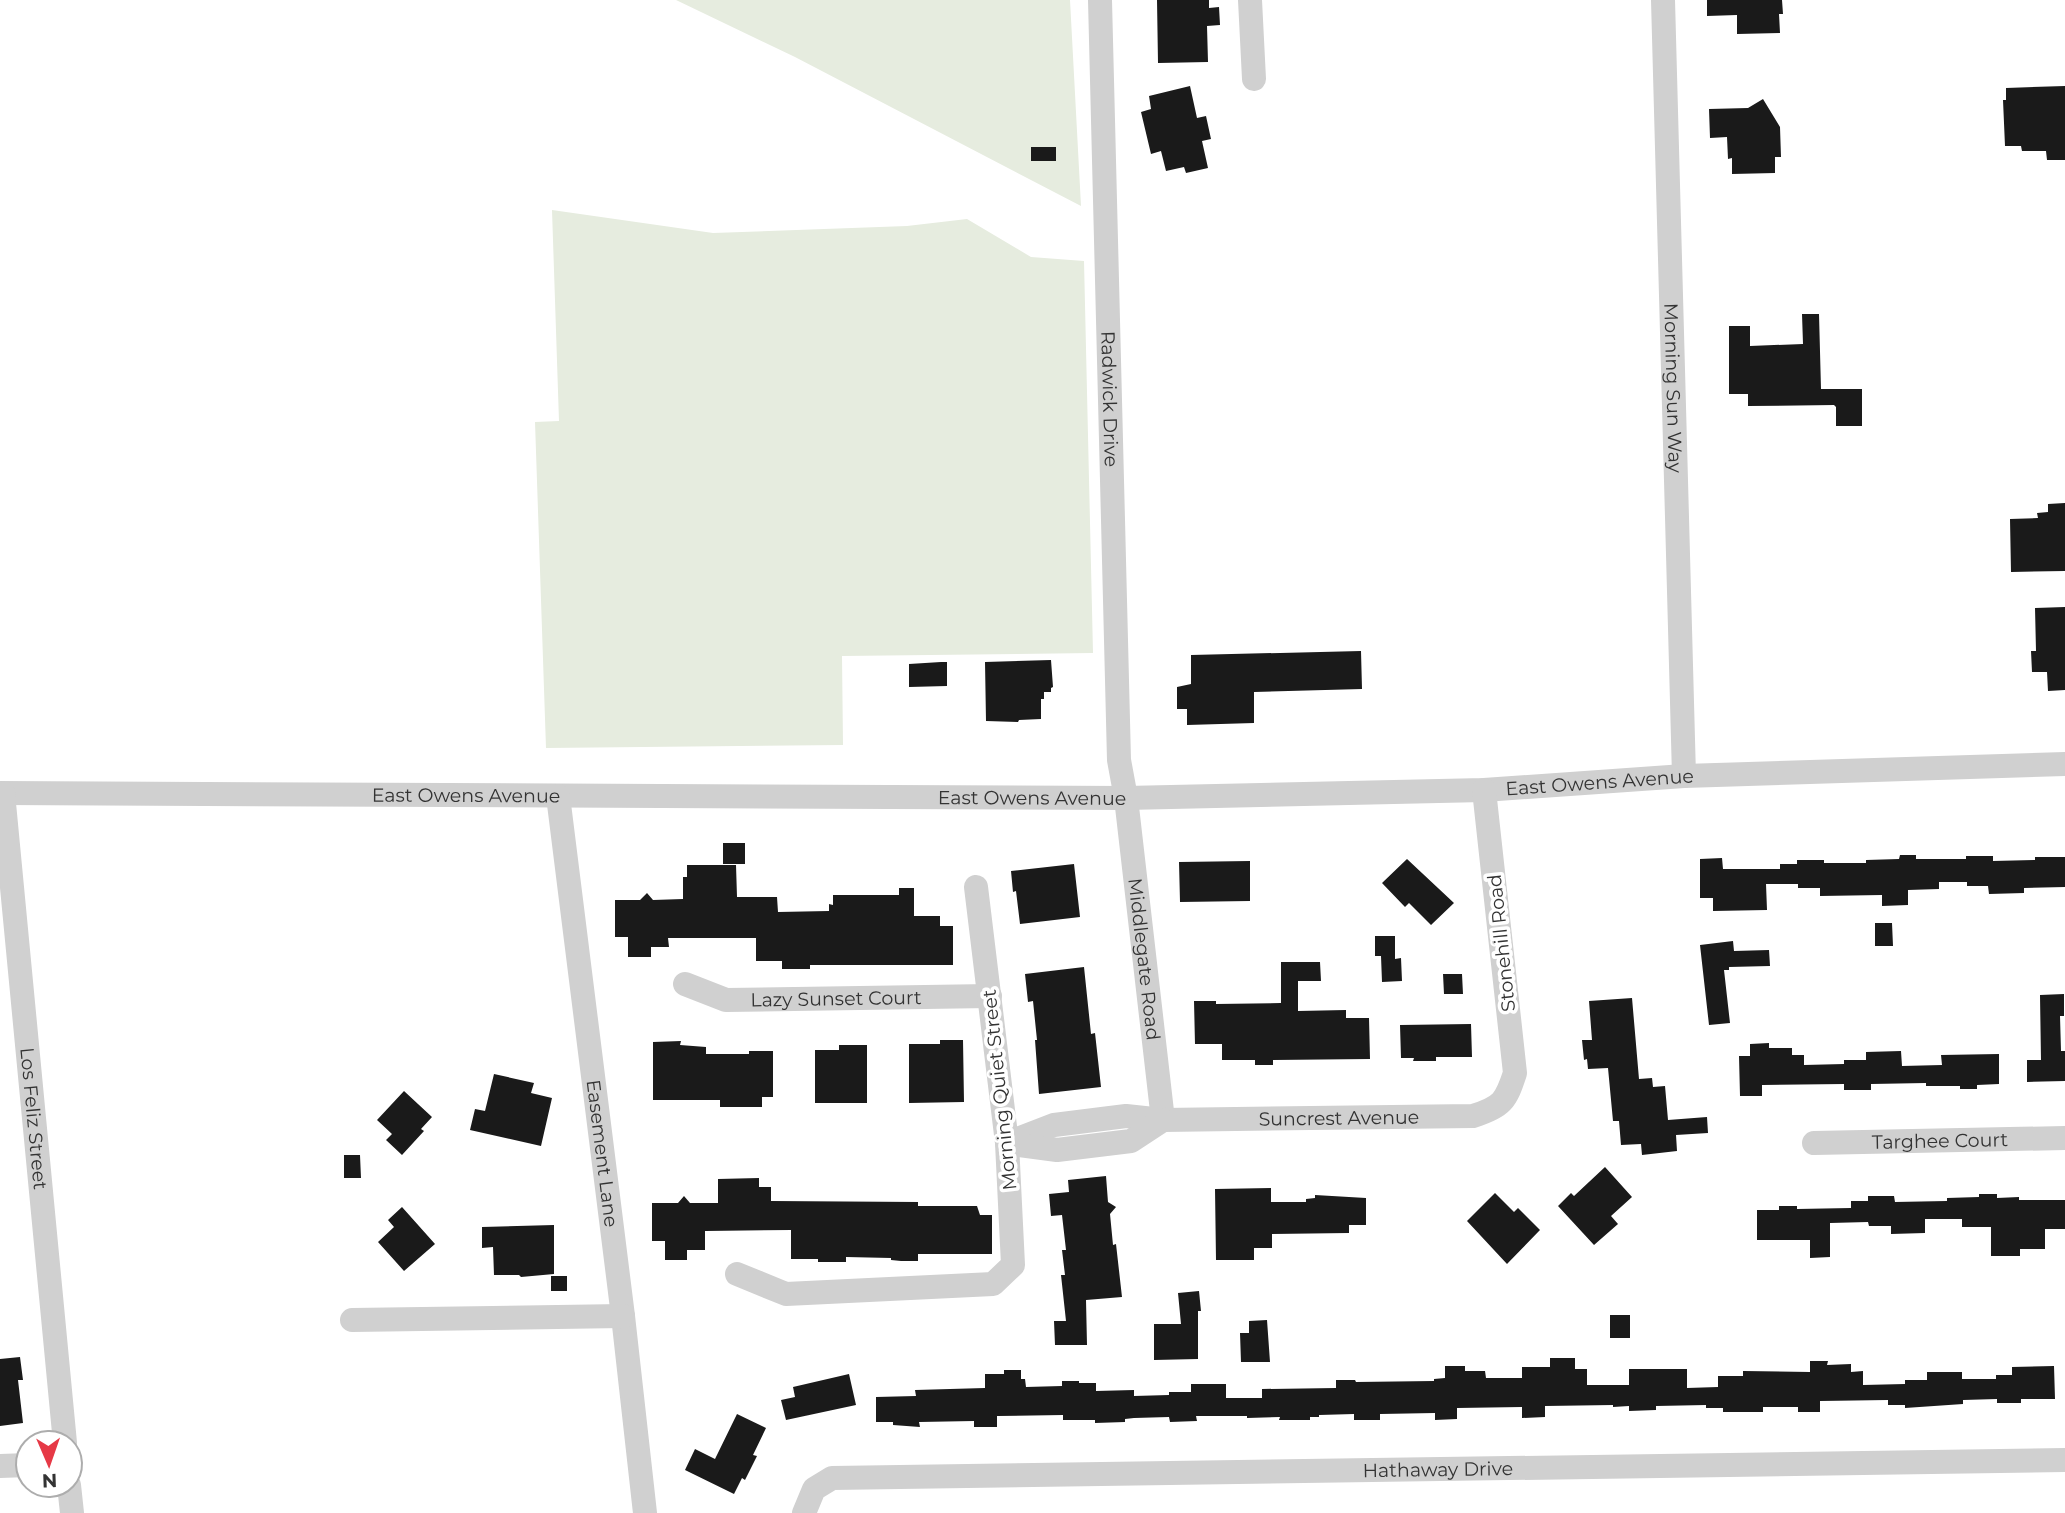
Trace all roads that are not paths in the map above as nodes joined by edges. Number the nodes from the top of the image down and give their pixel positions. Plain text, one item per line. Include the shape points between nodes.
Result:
1 (1100, 0) edge
2 (1250, 0) edge
3 (1663, 0) edge
4 (1254, 79) dead end
5 (2065, 764) edge
6 (1684, 776) junction
7 (1484, 790) junction
8 (2, 793) edge
9 (558, 796) junction
10 (1126, 798) junction
11 (976, 887) dead end
12 (685, 984) dead end
13 (990, 996) junction
14 (1508, 1096) joint
15 (1163, 1120) junction
16 (1074, 1123) junction
17 (2065, 1138) edge
18 (1007, 1143) junction
19 (1814, 1143) dead end
20 (1077, 1147) junction
21 (737, 1274) dead end
22 (623, 1316) junction
23 (352, 1320) dead end
24 (64, 1429) edge
25 (2065, 1460) edge
26 (645, 1513) edge
27 (804, 1513) edge

1 - 10 street, Radwick Drive via 1119,760
2 - 4 street
3 - 6 street, Morning Sun Way
5 - 6 street, East Owens Avenue
6 - 7 street, East Owens Avenue
7 - 10 street, East Owens Avenue
7 - 14 street, Stonehill Road via 1515,1073
8 - 9 street, East Owens Avenue
8 - 24 street, Los Feliz Street
9 - 10 street, East Owens Avenue
9 - 22 street, Easement Lane
10 - 15 street, Middlegate Road
11 - 13 street, Morning Quiet Street
12 - 13 street, Lazy Sunset Court via 726,1000
13 - 18 street, Morning Quiet Street
14 - 15 street, Suncrest Avenue via 1492,1110 1473,1116
15 - 16 street, Suncrest Avenue via 1126,1116
15 - 20 street via 1131,1141
16 - 18 street, Suncrest Avenue via 1054,1125
16 - 20 street
17 - 19 street, Targhee Court
18 - 20 street via 1057,1150
18 - 21 street, Morning Quiet Street via 1013,1265 993,1284 786,1294
22 - 23 street
22 - 26 street, Easement Lane
25 - 27 street, Hathaway Drive via 832,1478 814,1489

